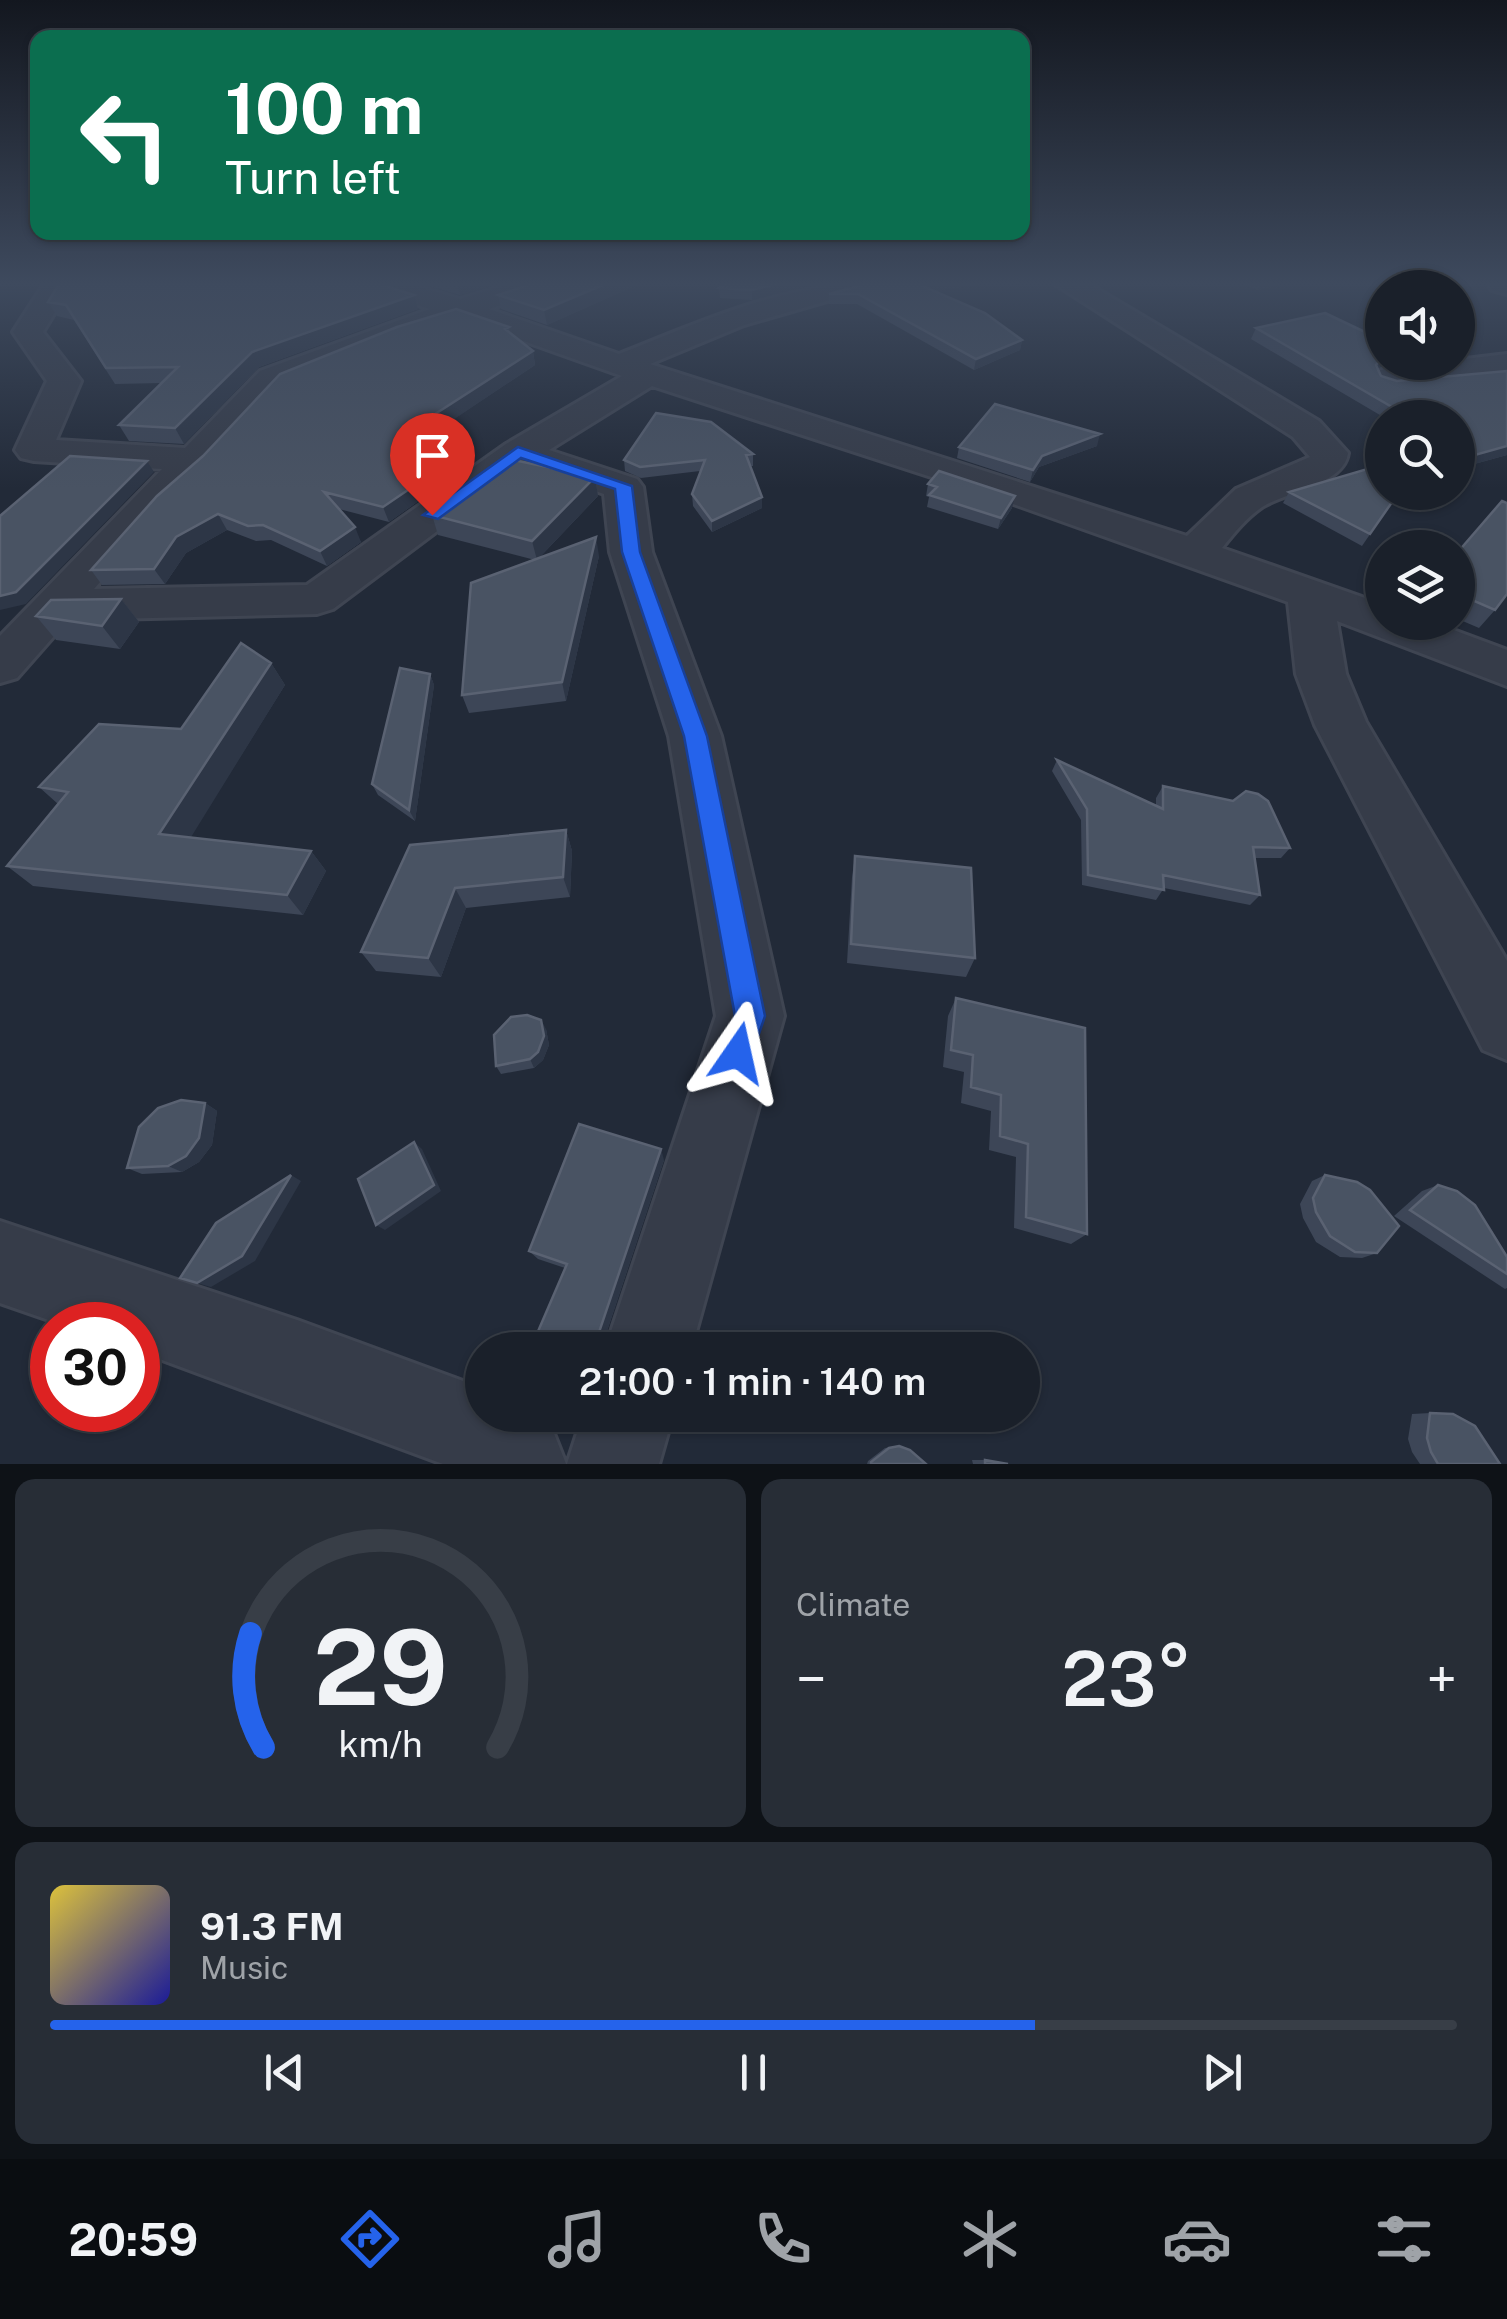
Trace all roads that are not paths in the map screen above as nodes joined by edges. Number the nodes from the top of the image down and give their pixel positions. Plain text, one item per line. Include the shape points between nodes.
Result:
1 (43, 352) edge
2 (336, 352) edge
3 (587, 352) edge
4 (666, 352) edge
5 (1181, 352) edge
6 (1507, 364) edge
7 (633, 369) junction
8 (1475, 370) edge
9 (518, 452) junction
10 (195, 460) junction
11 (1196, 552) junction
12 (1310, 594) junction
13 (54, 605) junction
14 (1365, 615) edge
15 (1431, 640) edge
16 (0, 666) edge
17 (1507, 669) edge
18 (1507, 1026) edge
19 (0, 1262) edge
20 (653, 1332) edge
21 (623, 1432) edge
22 (520, 1464) edge
23 (613, 1464) edge

1 - 10 street via 64,381 34,450
2 - 10 street via 272,378
3 - 7 street
4 - 7 street
5 - 11 street via 1306,428 1329,453 1319,468 1251,494
6 - 8 street
7 - 9 street
7 - 11 street
9 - 13 street via 318,599
9 - 20 street via 624,486 631,552 695,736 750,1016
10 - 13 street
11 - 12 street
12 - 14 street
12 - 18 street via 1321,674 1342,725
13 - 16 street
15 - 17 street
19 - 22 street via 490,1437
21 - 23 street

